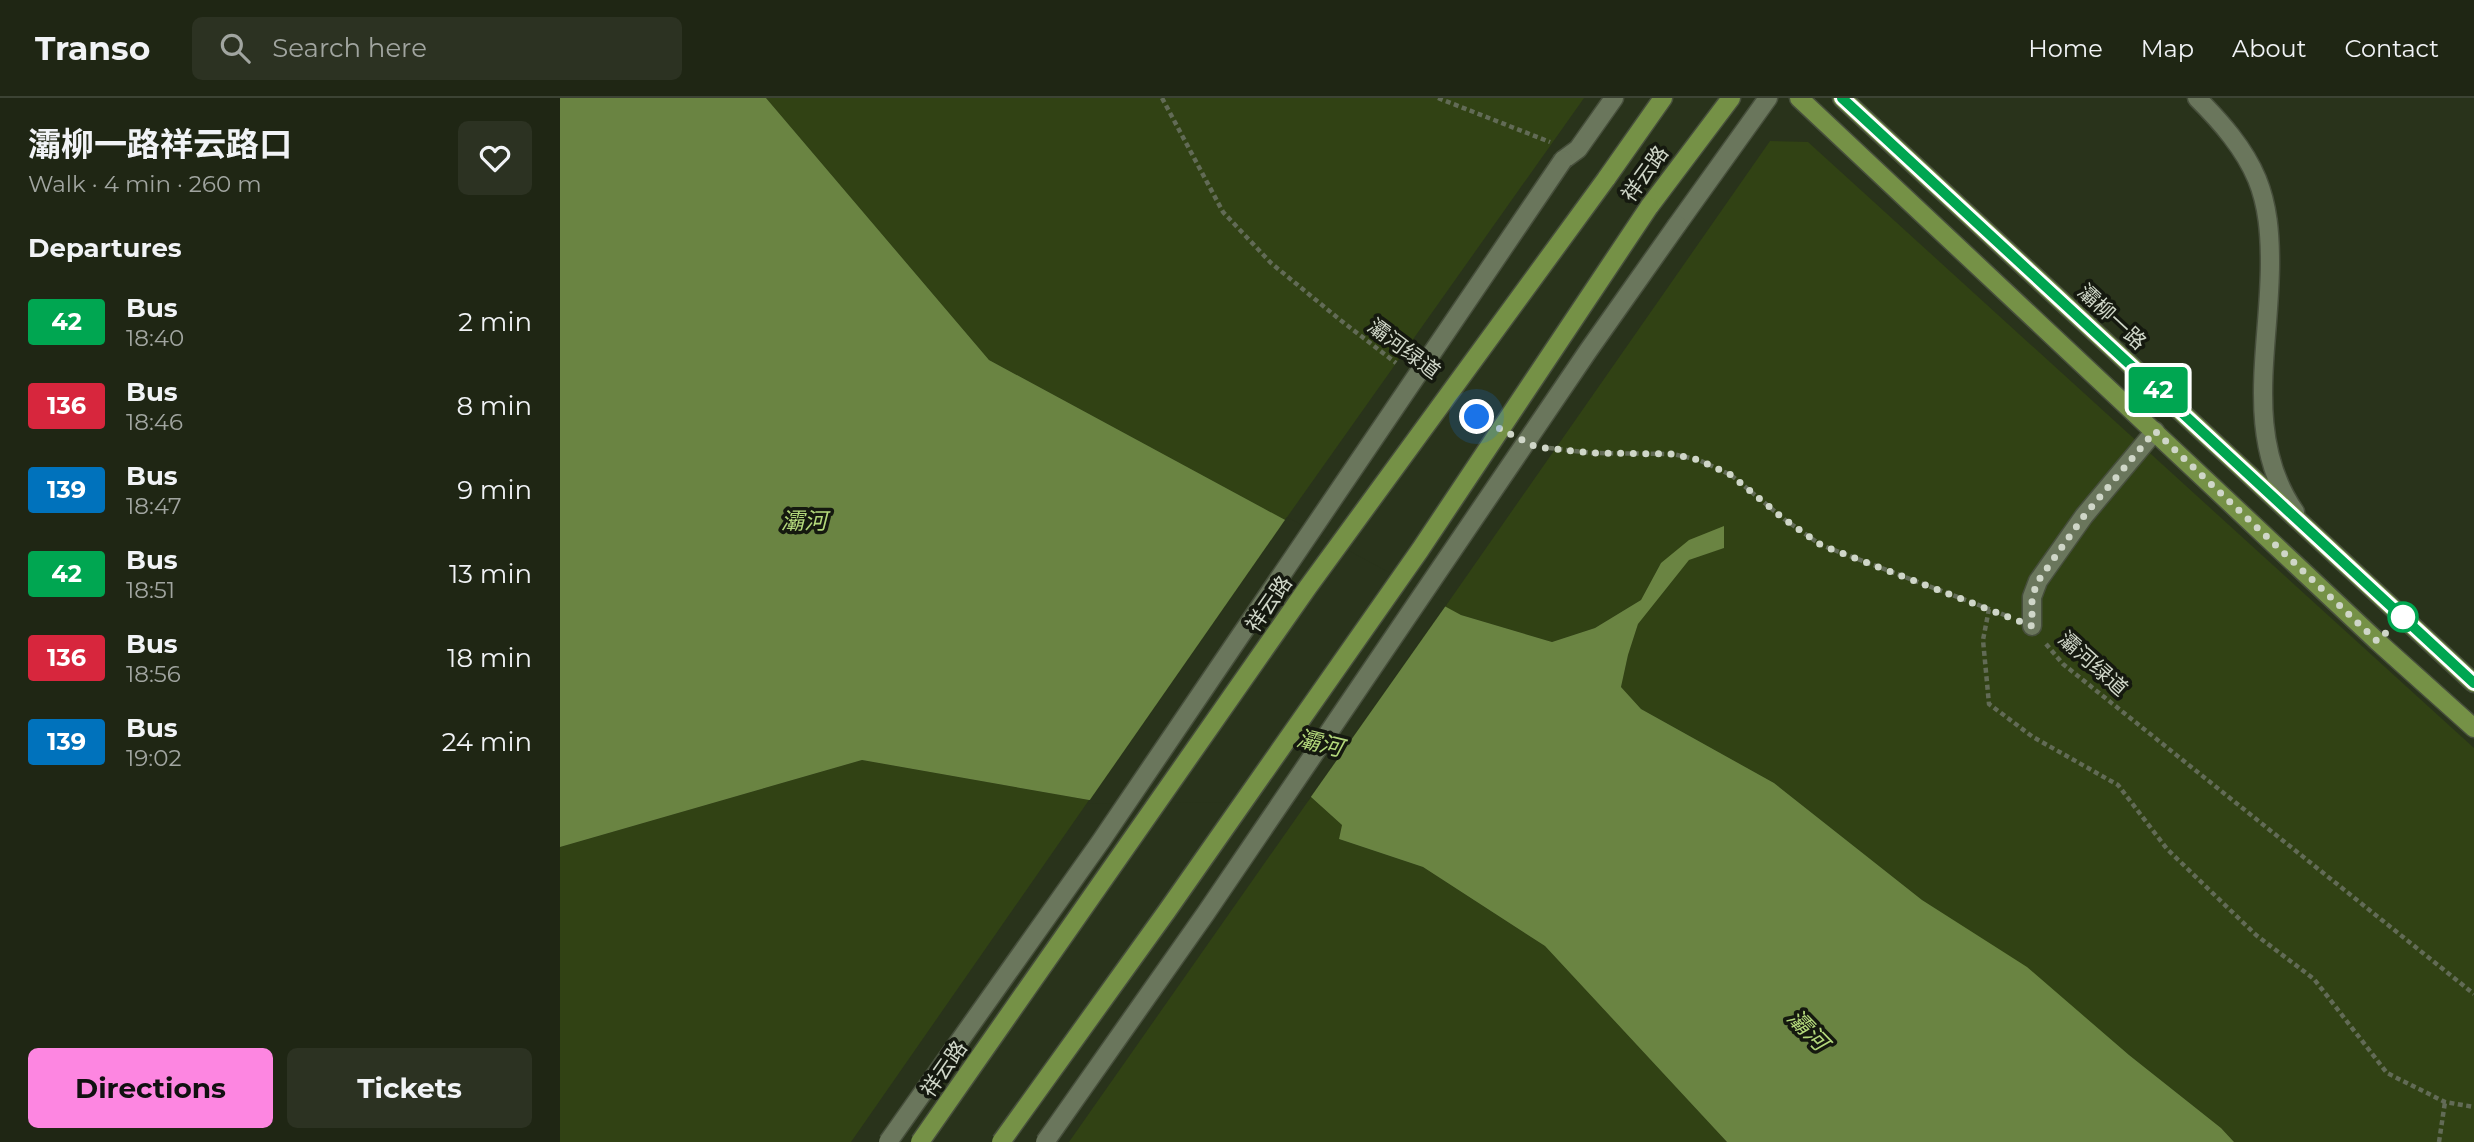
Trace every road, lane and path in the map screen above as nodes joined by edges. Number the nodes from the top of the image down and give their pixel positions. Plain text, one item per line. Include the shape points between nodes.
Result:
1 (1162, 98) edge
2 (1438, 98) edge
3 (1614, 98) edge
4 (1663, 98) edge
5 (1731, 98) edge
6 (1769, 98) edge
7 (1799, 98) edge
8 (1842, 98) edge
9 (2197, 98) edge
10 (2204, 98) edge
11 (2221, 124) junction
12 (1578, 149) junction
13 (1403, 368) dead end
14 (1457, 408) dead end
15 (1491, 425) dead end
16 (2155, 431) junction
17 (1536, 447) dead end
18 (2303, 523) junction
19 (1989, 608) junction
20 (2032, 626) junction
21 (2474, 683) edge
22 (2474, 728) edge
23 (2474, 994) edge
24 (2445, 1102) junction
25 (2474, 1107) edge
26 (888, 1142) edge
27 (920, 1142) edge
28 (1001, 1142) edge
29 (1045, 1142) edge
30 (2438, 1142) edge

1 - 13 path, 灞河绿道 via 1223,212 1271,263
2 - 12 path via 1539,139
3 - 12 street
4 - 27 main road, 祥云路, bridge via 1308,587
5 - 28 main road, 祥云路, bridge via 1649,206 1420,550
6 - 29 street, bridge via 1580,362
7 - 16 main road
8 - 18 main road, 灞柳一路
9 - 11 street
10 - 11 street
11 - 18 street via 2249,163 2269,222 2262,421 2273,473
12 - 26 street, bridge via 1563,160 1101,841
14 - 15 path
16 - 20 street via 2084,516 2038,581 2032,597
16 - 22 main road
17 - 19 path, 灞河绿道 via 1673,454 1699,460 1731,475 1821,545
18 - 21 main road, 灞柳一路
19 - 20 path, 灞河绿道
19 - 24 path via 1983,640 1989,704 2033,737 2118,785 2167,849 2256,934 2314,979 2387,1073
20 - 23 path, 灞河绿道 via 2063,664
24 - 25 path
24 - 30 path

